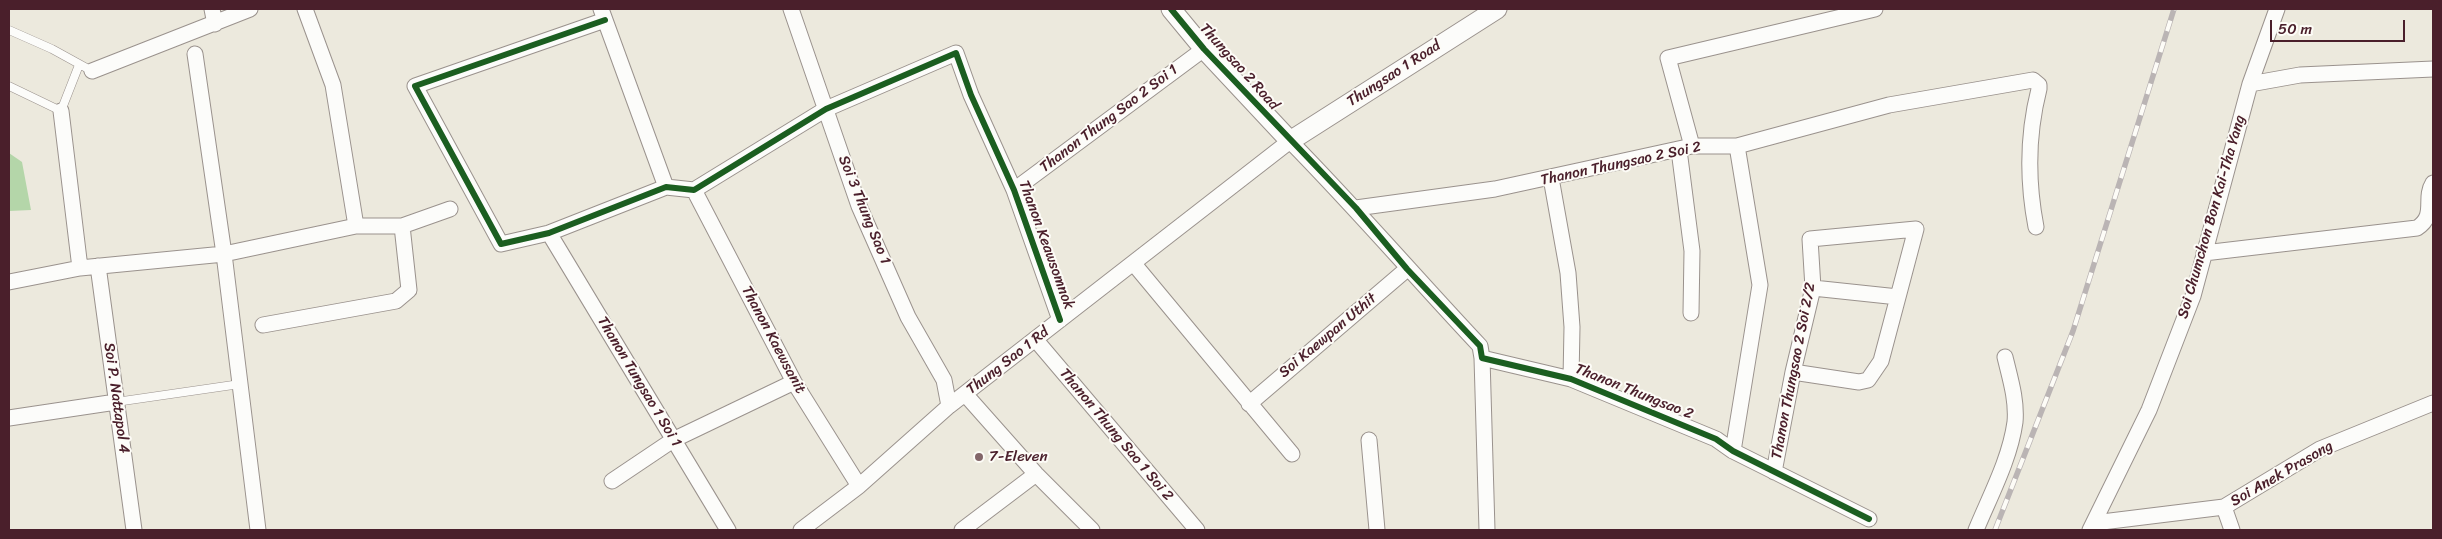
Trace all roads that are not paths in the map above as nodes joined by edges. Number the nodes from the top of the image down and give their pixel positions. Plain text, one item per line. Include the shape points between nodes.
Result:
1 (212, 9) edge
2 (250, 9) edge
3 (305, 9) edge
4 (791, 9) edge
5 (1171, 9) edge
6 (1497, 9) edge
7 (1876, 9) edge
8 (2277, 9) edge
9 (603, 14) edge
10 (215, 24) junction
11 (9, 30) edge
12 (1204, 49) junction
13 (194, 54) dead end
14 (86, 68) junction
15 (2433, 69) edge
16 (2250, 84) junction
17 (9, 86) edge
18 (826, 109) junction
19 (61, 111) junction
20 (1290, 141) junction
21 (1737, 146) junction
22 (1686, 148) junction
23 (1551, 178) junction
24 (2433, 183) edge
25 (666, 187) junction
26 (694, 190) junction
27 (1014, 190) junction
28 (1356, 208) junction
29 (450, 209) dead end
30 (356, 226) junction
31 (402, 226) junction
32 (2036, 227) dead end
33 (549, 233) junction
34 (2204, 253) junction
35 (224, 254) junction
36 (1134, 264) junction
37 (98, 266) junction
38 (80, 268) junction
39 (1407, 269) junction
40 (9, 282) edge
41 (1813, 288) junction
42 (1898, 297) junction
43 (1691, 313) dead end
44 (1060, 320) junction
45 (263, 325) dead end
46 (1035, 339) junction
47 (2006, 357) dead end
48 (1482, 358) junction
49 (1793, 372) junction
50 (1571, 379) junction
51 (794, 382) junction
52 (240, 384) junction
53 (965, 394) junction
54 (116, 402) junction
55 (2433, 403) edge
56 (1249, 404) junction
57 (950, 406) junction
58 (9, 418) edge
59 (674, 440) junction
60 (1369, 440) dead end
61 (1733, 451) junction
62 (1292, 454) dead end
63 (1774, 472) junction
64 (1036, 474) junction
65 (612, 481) dead end
66 (859, 486) junction
67 (2224, 507) junction
68 (1869, 527) edge
69 (2092, 527) edge
70 (134, 530) edge
71 (258, 530) edge
72 (728, 530) edge
73 (801, 530) edge
74 (962, 530) edge
75 (1092, 530) edge
76 (1197, 530) edge
77 (1377, 530) edge
78 (1487, 530) edge
79 (1976, 530) edge
80 (2232, 530) edge

1 - 10 street
2 - 10 street
3 - 30 street via 333,85
4 - 18 street, Soi 3 Thung Sao 1
5 - 12 street, Thungsao 2 Road
6 - 20 street, Thungsao 1 Road
7 - 22 street via 1668,58
8 - 16 street, Soi Chumchon Bon Kai-Tha Yang
9 - 25 street
9 - 33 street via 415,86 501,244
10 - 14 street
11 - 14 lane
12 - 20 street, Thungsao 2 Road
12 - 27 street, Thanon Thung Sao 2 Soi 1
13 - 35 street
14 - 19 lane
15 - 16 street via 2300,75
16 - 34 street, Soi Chumchon Bon Kai-Tha Yang
17 - 19 lane
18 - 26 street
18 - 27 street, Thanon Keawsomnok via 956,53 971,95
18 - 57 street, Soi 3 Thung Sao 1 via 859,206 908,317 944,380
19 - 38 street
20 - 28 street
20 - 36 street, Thung Sao 1 Rd
21 - 22 street, Thanon Thungsao 2 Soi 2
21 - 32 street, Thanon Thungsao 2 Soi 2 via 1889,105 2030,80 2039,85 2029,135 2029,192
21 - 61 street via 1760,286
22 - 23 street, Thanon Thungsao 2 Soi 2
22 - 43 street via 1692,250
23 - 28 street, Thanon Thungsao 2 Soi 2 via 1496,189
23 - 50 street via 1568,272
24 - 34 street via 2426,222 2417,228
25 - 26 street
25 - 33 street
26 - 51 street, Thanon Kaewsanit
27 - 44 street, Thanon Keawsomnok
28 - 39 street
29 - 31 street
30 - 31 street
30 - 35 street
31 - 45 street via 409,290 396,300
33 - 59 street, Thanon Tungsao 1 Soi 1
34 - 69 street, Soi Chumchon Bon Kai-Tha Yang via 2193,296 2150,410
35 - 37 street
35 - 52 street
36 - 44 street, Thung Sao 1 Rd
36 - 56 street
37 - 38 street
37 - 54 street, Soi P. Nattapol 4
38 - 40 street
39 - 48 street via 1480,346
39 - 56 street, Soi Kaewpan Uthit
41 - 42 street
41 - 42 street, Thanon Thungsao 2 Soi 2/2 via 1810,239 1916,229
41 - 49 street, Thanon Thungsao 2 Soi 2/2
42 - 49 street via 1881,361 1868,380 1859,382
44 - 46 street, Thung Sao 1 Rd
46 - 53 street, Thung Sao 1 Rd
46 - 76 street, Thanon Thung Sao 1 Soi 2
47 - 79 street via 2015,421 2010,446
48 - 50 street, Thanon Thungsao 2
48 - 78 street
49 - 63 street, Thanon Thungsao 2 Soi 2/2
50 - 61 street, Thanon Thungsao 2 via 1716,439
51 - 59 street
51 - 66 street, Thanon Kaewsanit
52 - 54 lane
52 - 71 street
53 - 57 street, Thung Sao 1 Rd
53 - 64 street
54 - 58 street
54 - 70 street, Soi P. Nattapol 4
55 - 67 street, Soi Anek Prasong via 2320,450
56 - 62 street
57 - 66 street, Thung Sao 1 Rd
59 - 65 street
59 - 72 street, Thanon Tungsao 1 Soi 1
60 - 77 street
61 - 63 street, Thanon Thungsao 2
63 - 68 street, Thanon Thungsao 2
64 - 74 street
64 - 75 street
66 - 73 street, Thung Sao 1 Rd
67 - 69 street, Soi Anek Prasong
67 - 80 street

